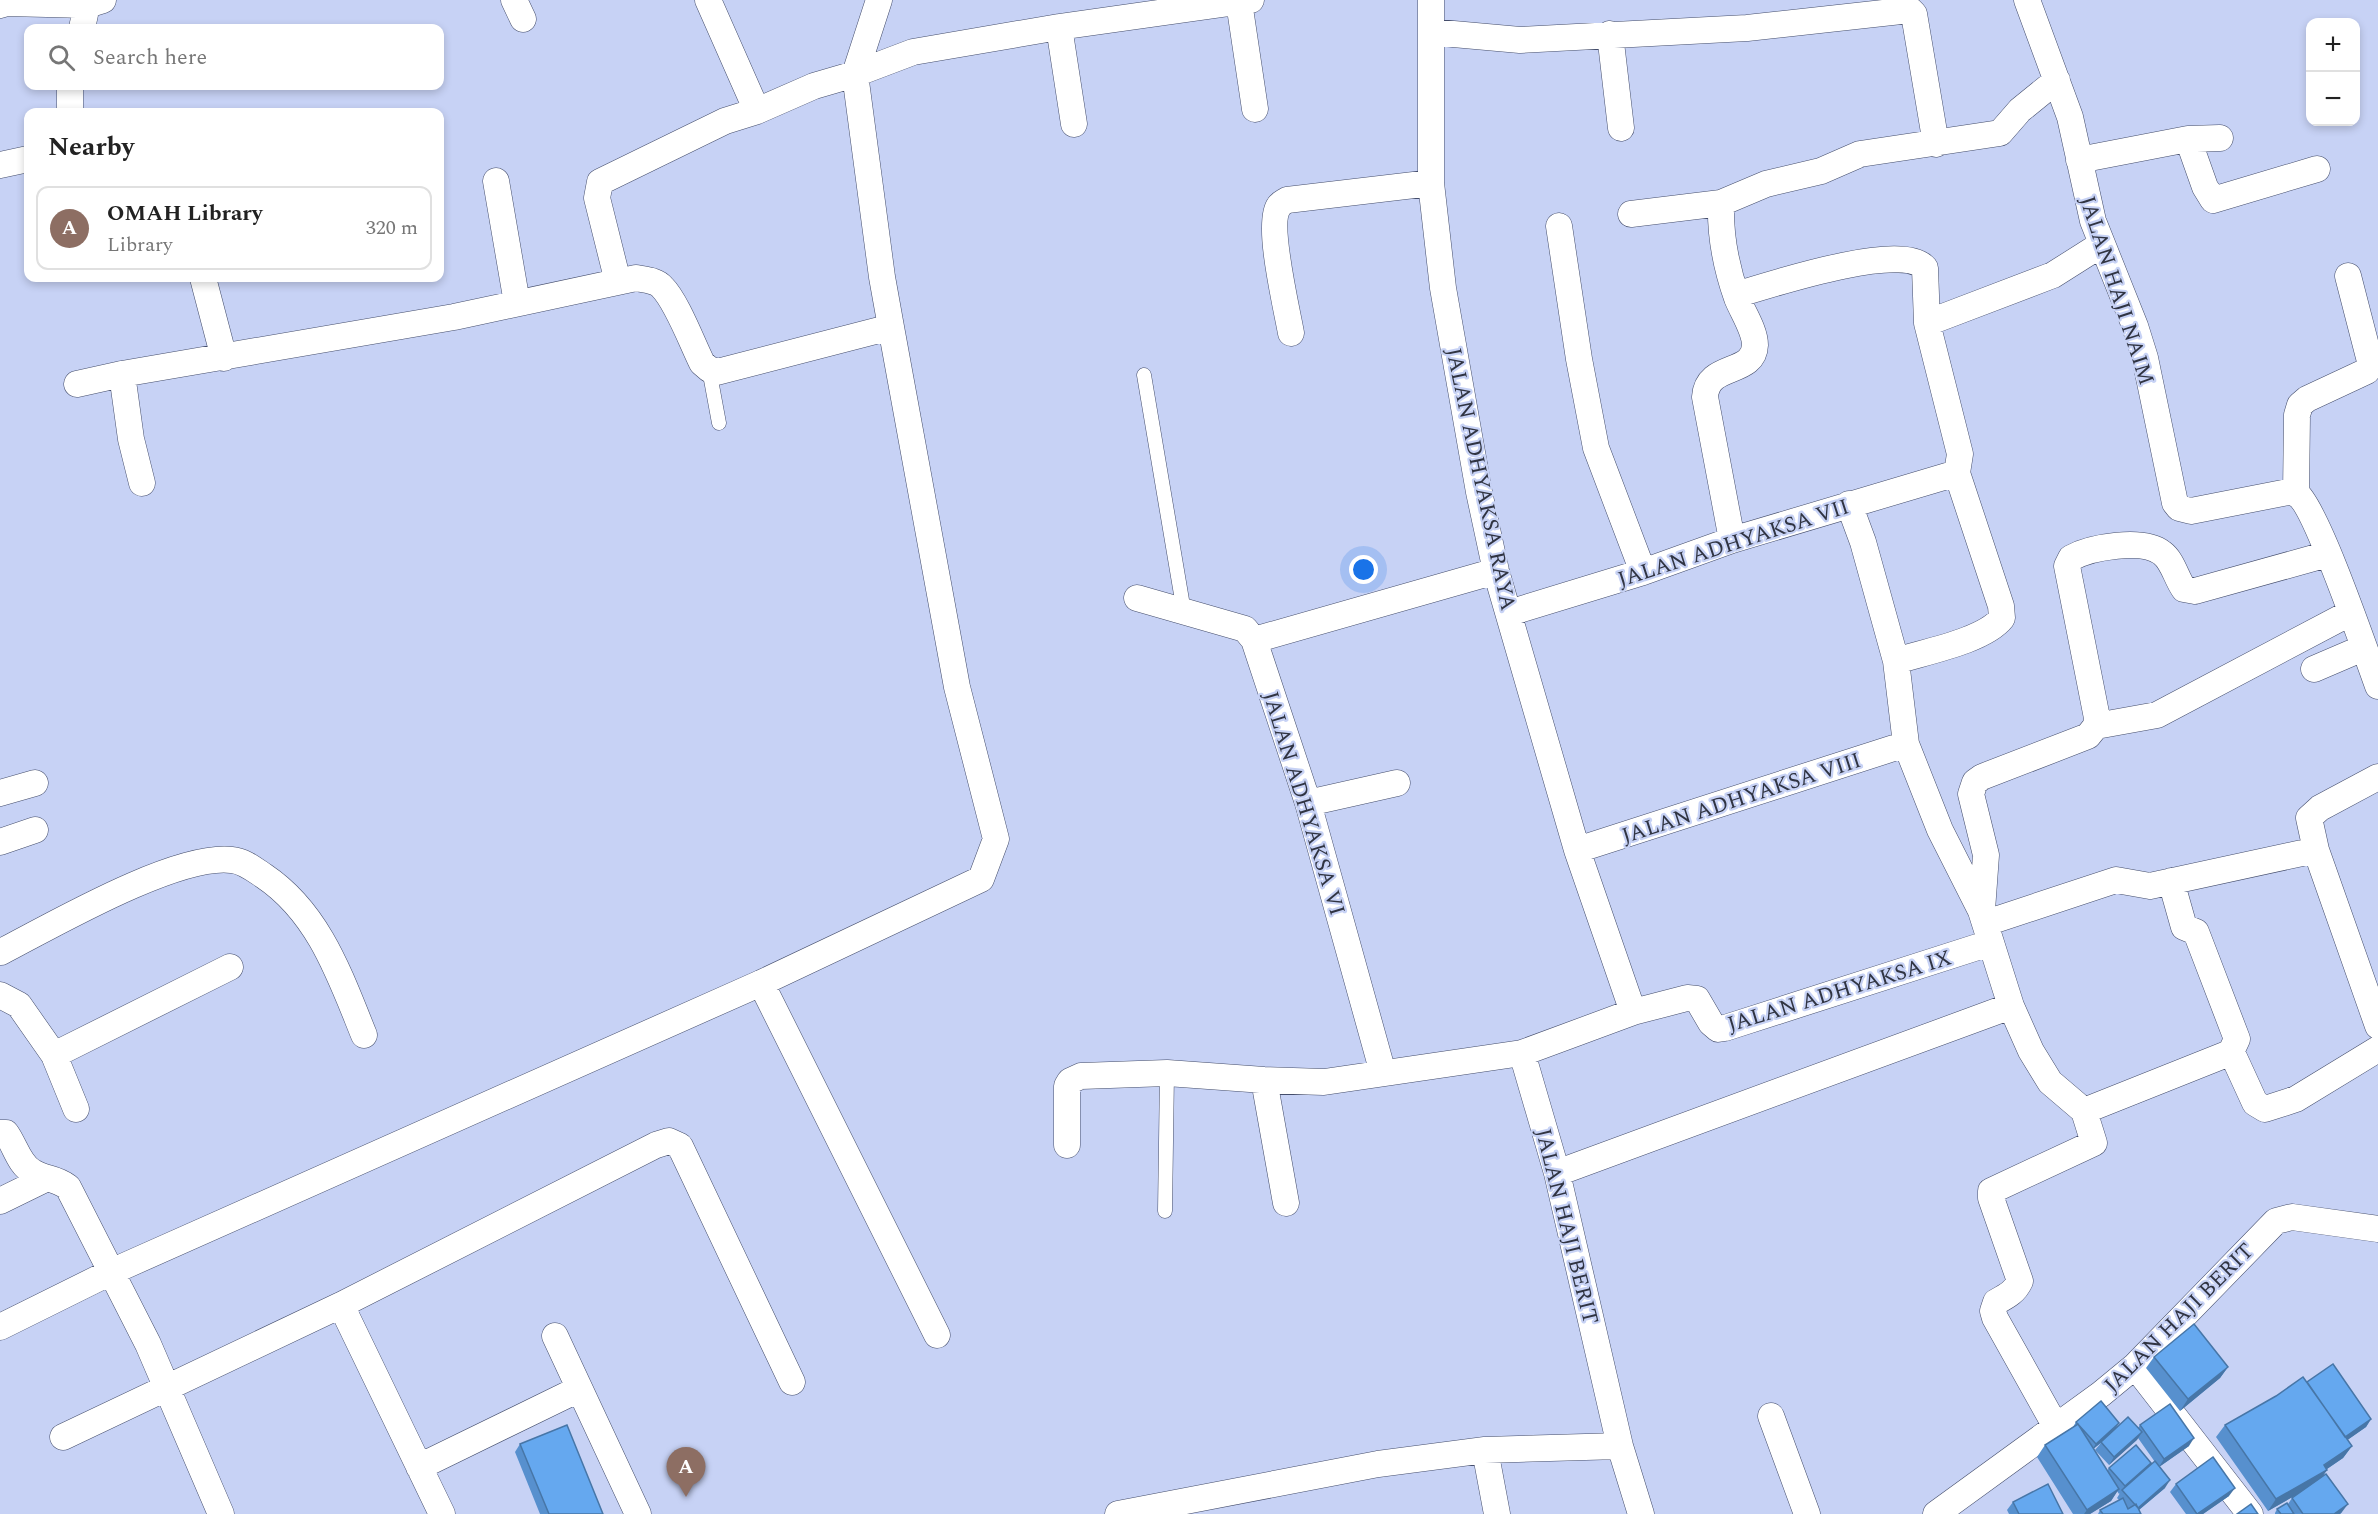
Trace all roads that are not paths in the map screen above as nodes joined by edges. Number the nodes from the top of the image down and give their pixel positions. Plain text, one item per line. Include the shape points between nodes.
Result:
1 (708, 0) edge
2 (879, 0) edge
3 (1431, 0) edge
4 (2027, 0) edge
5 (1245, 1) edge
6 (4, 4) edge
7 (89, 8) edge
8 (1103, 10) edge
9 (1059, 27) junction
10 (1431, 32) junction
11 (1610, 34) junction
12 (855, 74) junction
13 (2057, 80) junction
14 (70, 90) edge
15 (70, 108) edge
16 (1255, 110) dead end
17 (757, 111) junction
18 (1074, 124) dead end
19 (1621, 128) dead end
20 (2220, 138) dead end
21 (2188, 140) junction
22 (1936, 144) junction
23 (24, 160) edge
24 (2079, 160) junction
25 (0, 165) edge
26 (2317, 169) dead end
27 (496, 181) dead end
28 (1431, 183) junction
29 (1721, 203) junction
30 (1630, 214) dead end
31 (1559, 226) dead end
32 (2102, 244) junction
33 (2348, 276) dead end
34 (204, 282) edge
35 (618, 282) junction
36 (1736, 295) junction
37 (518, 303) junction
38 (1928, 323) junction
39 (891, 327) junction
40 (1291, 333) dead end
41 (225, 358) junction
42 (709, 369) junction
43 (122, 374) junction
44 (1144, 375) dead end
45 (76, 384) dead end
46 (719, 423) dead end
47 (1957, 473) junction
48 (142, 483) dead end
49 (2296, 494) junction
50 (1849, 504) junction
51 (1732, 540) junction
52 (2328, 554) junction
53 (1496, 571) junction
54 (1642, 572) junction
55 (1137, 598) dead end
56 (1184, 612) junction
57 (1509, 613) junction
58 (2350, 613) junction
59 (1254, 640) junction
60 (2369, 650) edge
61 (1896, 661) junction
62 (2314, 669) dead end
63 (2378, 686) edge
64 (2096, 726) junction
65 (1906, 744) junction
66 (2378, 777) edge
67 (35, 783) dead end
68 (1397, 783) dead end
69 (0, 793) edge
70 (1308, 803) junction
71 (35, 830) dead end
72 (0, 842) edge
73 (1577, 850) junction
74 (2316, 850) junction
75 (2170, 881) junction
76 (1986, 925) junction
77 (0, 957) edge
78 (230, 967) dead end
79 (761, 983) junction
80 (0, 995) edge
81 (2011, 1006) junction
82 (1633, 1012) junction
83 (2378, 1026) edge
84 (364, 1035) dead end
85 (2378, 1049) edge
86 (1522, 1053) junction
87 (2230, 1054) junction
88 (54, 1055) junction
89 (1383, 1073) junction
90 (1167, 1074) junction
91 (1264, 1080) junction
92 (76, 1109) dead end
93 (2084, 1111) junction
94 (0, 1133) edge
95 (1067, 1145) dead end
96 (1557, 1173) junction
97 (47, 1178) junction
98 (0, 1201) edge
99 (1286, 1203) dead end
100 (1165, 1211) dead end
101 (2378, 1229) edge
102 (111, 1272) junction
103 (341, 1305) junction
104 (0, 1327) edge
105 (937, 1335) dead end
106 (555, 1336) dead end
107 (2135, 1366) junction
108 (792, 1382) dead end
109 (167, 1387) junction
110 (579, 1389) junction
111 (1771, 1416) dead end
112 (2056, 1427) junction
113 (63, 1437) dead end
114 (1620, 1446) junction
115 (1485, 1450) junction
116 (419, 1467) junction
117 (221, 1514) edge
118 (442, 1514) edge
119 (638, 1514) edge
120 (1118, 1514) edge
121 (1497, 1514) edge
122 (1641, 1514) edge
123 (1807, 1514) edge
124 (1936, 1514) edge
125 (2250, 1514) edge

1 - 17 street
2 - 12 street
3 - 10 street, JALAN ADHYAKSA RAYA
4 - 13 street, JALAN HAJI NAIM
5 - 8 street
5 - 16 street
6 - 7 street
8 - 9 street
9 - 12 street via 913,52
9 - 18 street
10 - 11 street via 1520,40
10 - 28 street, JALAN ADHYAKSA RAYA
11 - 19 street
11 - 22 street via 1747,28 1910,10
12 - 17 street via 814,86
12 - 39 street
13 - 22 street via 2019,110 2000,133
13 - 24 street, JALAN HAJI NAIM
14 - 15 street
17 - 35 street via 725,120 600,182 597,198
20 - 21 street
21 - 24 street
21 - 26 street via 2213,200
22 - 29 street via 1860,154 1821,171 1766,183
23 - 25 street
24 - 32 street, JALAN HAJI NAIM
27 - 37 street
28 - 40 street via 1287,200 1279,206 1276,245
28 - 53 street, JALAN ADHYAKSA RAYA via 1443,288
29 - 30 street
29 - 36 street via 1720,224
31 - 54 street via 1596,448
32 - 38 street via 2053,275
32 - 49 street, JALAN HAJI NAIM via 2145,358 2175,503 2191,511 2288,492
33 - 49 street via 2371,365 2367,371 2300,405
34 - 41 street
35 - 37 street
35 - 42 street via 636,278 662,286 702,363
36 - 38 street via 1800,274 1884,258 1916,262 1923,265 1926,273
36 - 51 street via 1755,342 1754,352 1737,368 1718,374 1706,387 1705,397
37 - 41 street
38 - 47 street via 1960,454
39 - 42 street via 726,371
39 - 79 street via 957,687 996,839 981,879
41 - 43 street
42 - 46 lane
43 - 45 street
43 - 48 street
44 - 56 lane
47 - 50 street, JALAN ADHYAKSA VII
47 - 61 street via 2002,618 1968,638
49 - 52 street
50 - 51 street, JALAN ADHYAKSA VII
50 - 61 street
51 - 54 street, JALAN ADHYAKSA VII
52 - 58 street
52 - 64 street via 2195,591 2184,589 2169,560 2151,548 2113,545 2071,558 2067,566
53 - 57 street, JALAN ADHYAKSA RAYA
53 - 59 street
54 - 57 street, JALAN ADHYAKSA VII
55 - 56 street
56 - 59 street via 1245,629
57 - 73 street, JALAN ADHYAKSA RAYA
58 - 60 street
58 - 64 street via 2157,716
59 - 70 street, JALAN ADHYAKSA VI
60 - 62 street
60 - 63 street
61 - 65 street
64 - 76 street via 2088,736 1982,777 1972,787 1986,855
65 - 73 street, JALAN ADHYAKSA VIII
65 - 76 street via 1940,830
66 - 74 street via 2309,818
67 - 69 street
68 - 70 street
70 - 89 street, JALAN ADHYAKSA VI
71 - 72 street
73 - 82 street, JALAN ADHYAKSA RAYA
74 - 75 street
74 - 83 street
75 - 76 street via 2150,886 2116,880
75 - 87 street via 2184,927 2196,932 2237,1039
76 - 81 street
76 - 82 street, JALAN ADHYAKSA IX via 1725,1028 1718,1029 1711,1023 1697,999
77 - 84 street via 134,885 213,859 235,860 284,889 312,921 341,977
78 - 88 street
79 - 102 street
79 - 105 street
80 - 88 street via 19,1005
81 - 93 street via 2050,1082
81 - 96 street
82 - 86 street
85 - 87 street via 2296,1099 2265,1109 2255,1103
86 - 89 street
86 - 96 street, JALAN HAJI BERIT
87 - 93 street
88 - 92 street
89 - 91 street via 1324,1082
90 - 91 street
90 - 95 street via 1074,1078 1067,1086
90 - 100 lane
91 - 99 street
93 - 112 street via 2094,1143 1991,1191 2020,1281 2009,1295 1996,1302 1993,1311
94 - 97 street via 6,1133 23,1165
96 - 114 street, JALAN HAJI BERIT
97 - 98 street
97 - 102 street via 57,1179 68,1187
101 - 107 street, JALAN HAJI BERIT via 2292,1217 2276,1221
102 - 104 street
102 - 109 street
103 - 108 street via 656,1145 669,1142 680,1146
103 - 109 street
103 - 116 street
106 - 110 street
107 - 112 street, JALAN HAJI BERIT
107 - 125 street
109 - 113 street
109 - 117 street
110 - 116 street
110 - 119 street
111 - 123 street
112 - 124 street, JALAN HAJI BERIT
114 - 115 street
114 - 122 street, JALAN HAJI BERIT
115 - 120 street via 1378,1464
115 - 121 street
116 - 118 street

